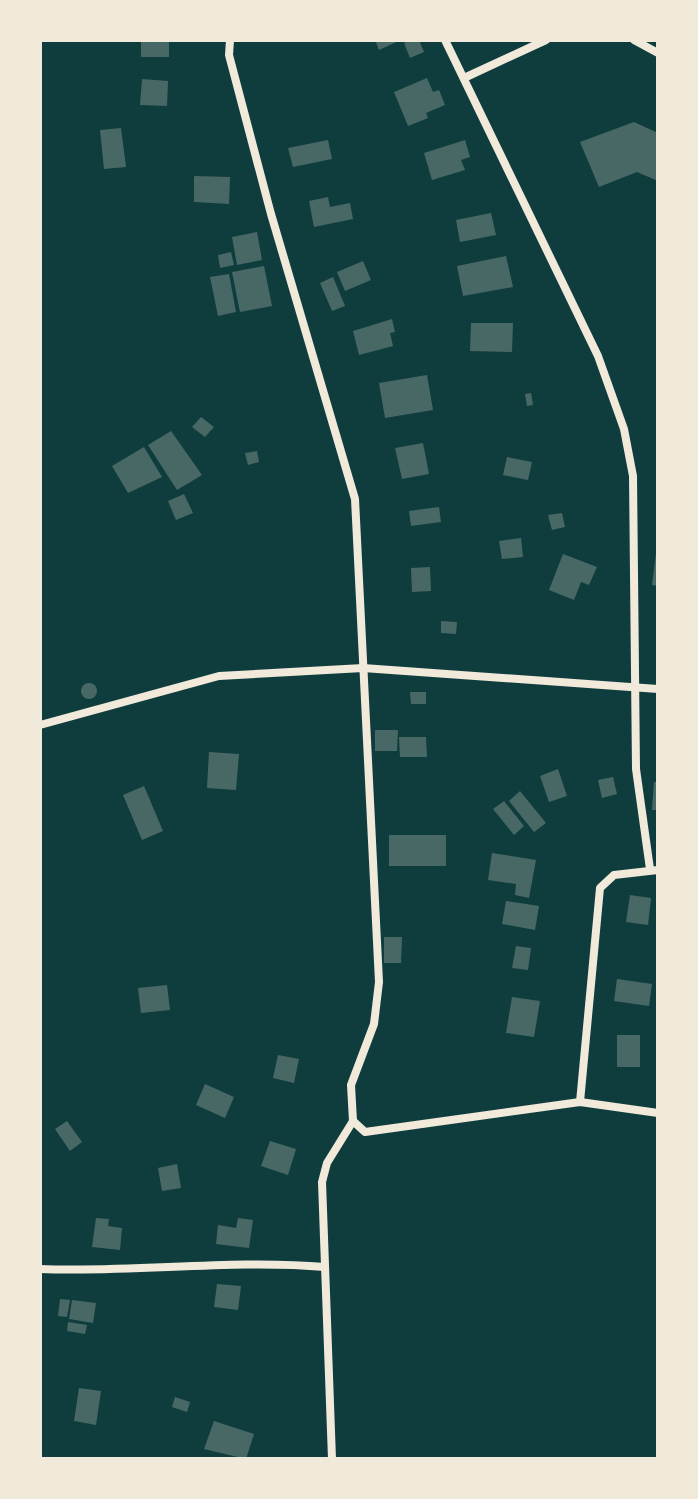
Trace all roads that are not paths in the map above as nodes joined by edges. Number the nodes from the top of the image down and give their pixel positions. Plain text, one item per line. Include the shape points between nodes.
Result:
1 (230, 40) edge
2 (445, 40) edge
3 (546, 40) edge
4 (634, 40) edge
5 (658, 53) edge
6 (464, 78) junction
7 (363, 668) junction
8 (633, 687) junction
9 (658, 689) edge
10 (40, 725) edge
11 (654, 870) edge
12 (580, 1102) junction
13 (658, 1113) edge
14 (353, 1121) junction
15 (325, 1267) junction
16 (40, 1269) edge
17 (332, 1459) edge

1 - 7 street via 229,55 271,214 355,499
2 - 6 street
3 - 6 street
4 - 5 street
6 - 8 street via 598,356 624,429 633,476
7 - 8 street
7 - 10 street via 219,676
7 - 14 street via 379,982 374,1024 351,1085
8 - 9 street
8 - 11 street via 636,769
11 - 12 street via 614,875 600,888
12 - 13 street
12 - 14 street via 365,1132
14 - 15 street via 327,1163 322,1182
15 - 16 street via 264,1261 96,1272
15 - 17 street

